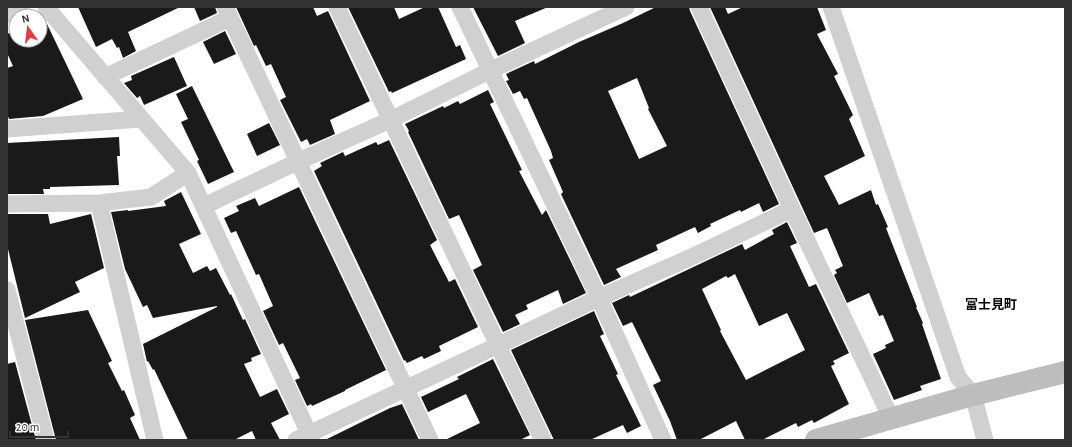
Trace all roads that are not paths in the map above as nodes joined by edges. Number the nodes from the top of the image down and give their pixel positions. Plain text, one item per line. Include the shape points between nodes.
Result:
1 (20, 7) edge
2 (46, 7) edge
3 (337, 7) edge
4 (460, 7) edge
5 (626, 7) edge
6 (699, 7) edge
7 (831, 7) edge
8 (228, 13) edge
9 (7, 14) edge
10 (491, 70) junction
11 (105, 77) junction
12 (141, 119) junction
13 (390, 120) junction
14 (7, 129) edge
15 (298, 161) junction
16 (188, 173) junction
17 (99, 203) junction
18 (7, 204) edge
19 (204, 206) junction
20 (792, 209) junction
21 (7, 290) edge
22 (599, 298) junction
23 (498, 346) junction
24 (15, 353) edge
25 (1065, 372) edge
26 (406, 389) junction
27 (973, 395) junction
28 (891, 418) junction
29 (306, 438) edge
30 (46, 440) edge
31 (154, 440) edge
32 (430, 440) edge
33 (543, 440) edge
34 (663, 440) edge
35 (816, 440) edge
36 (985, 440) edge

1 - 9 street
2 - 11 street
3 - 13 street
4 - 10 street
5 - 10 street
6 - 20 street
7 - 27 street via 958,377
8 - 11 street
8 - 15 street
10 - 13 street
10 - 22 street
11 - 12 street
12 - 14 street
12 - 16 street
13 - 15 street
13 - 23 street
15 - 19 street
15 - 26 street
16 - 17 street via 151,197
16 - 19 street
17 - 18 street
17 - 31 street
19 - 29 street
20 - 22 street
20 - 28 street
21 - 24 street
22 - 23 street
22 - 34 street
23 - 26 street
23 - 33 street
24 - 30 street
25 - 27 street
26 - 29 street
26 - 32 street
27 - 28 street
27 - 36 street
28 - 35 street

